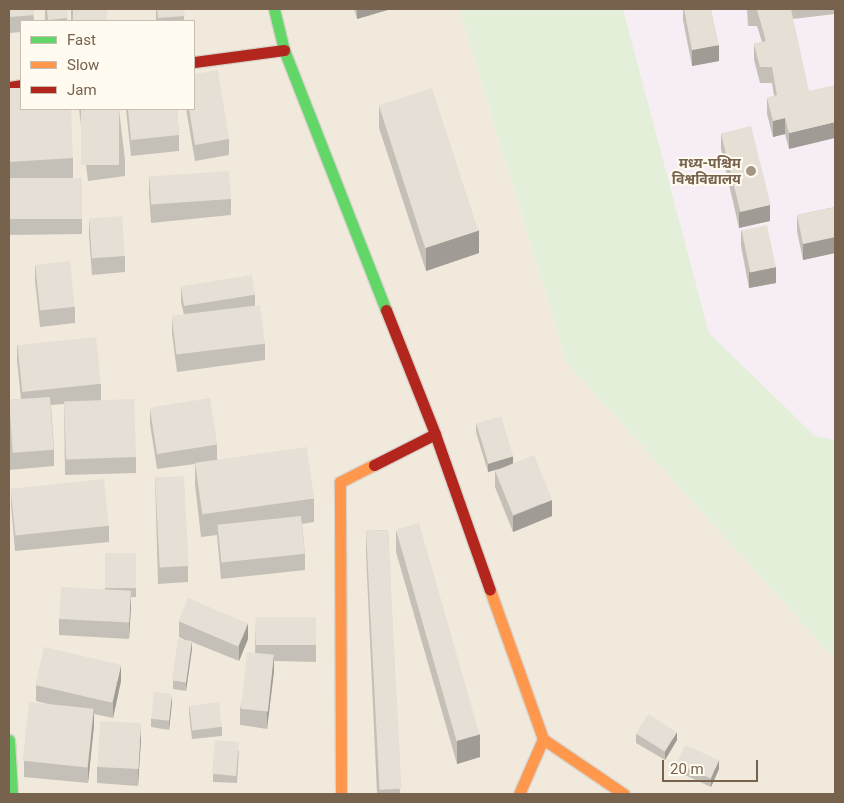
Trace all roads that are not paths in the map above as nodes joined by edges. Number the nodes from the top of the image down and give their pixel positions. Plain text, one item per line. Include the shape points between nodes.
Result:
1 (274, 9) edge
2 (284, 50) junction
3 (195, 62) edge
4 (435, 434) junction
5 (543, 739) junction
6 (9, 740) edge
7 (12, 794) edge
8 (341, 794) edge
9 (519, 794) edge
10 (624, 794) edge

1 - 2 street
2 - 3 street
2 - 4 street
4 - 5 street
4 - 8 street via 340,482
5 - 9 street
5 - 10 street
6 - 7 street

